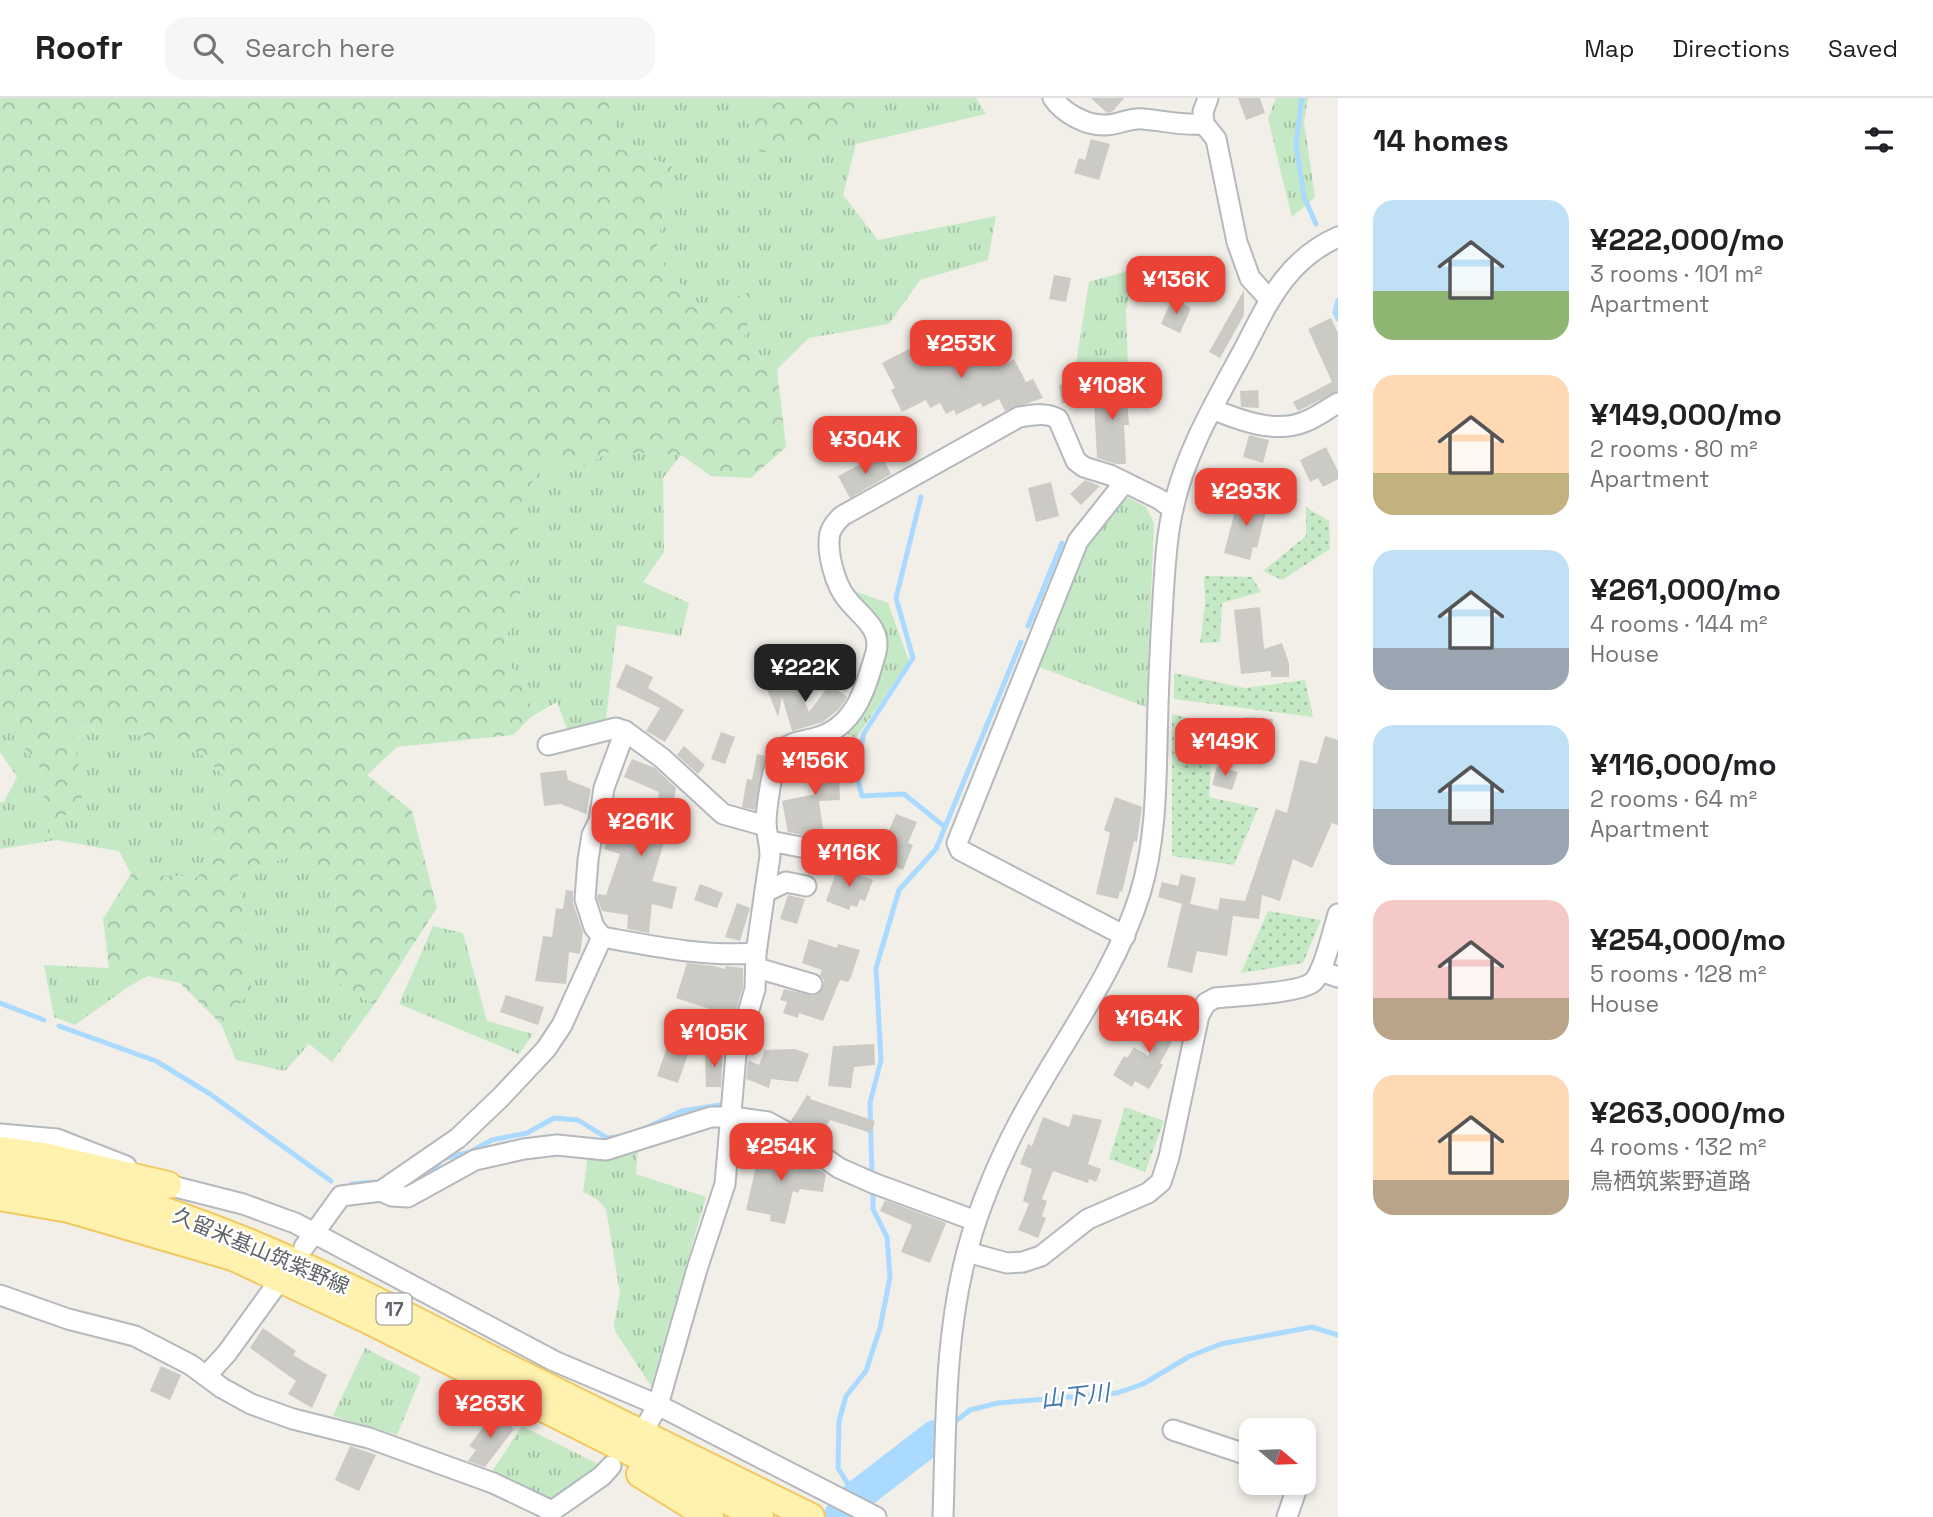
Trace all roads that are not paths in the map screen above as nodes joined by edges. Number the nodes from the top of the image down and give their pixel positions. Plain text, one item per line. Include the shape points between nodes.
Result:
1 (1053, 98) edge
2 (1208, 98) edge
3 (1204, 124) junction
4 (1338, 237) edge
5 (1270, 300) junction
6 (1338, 403) edge
7 (1212, 409) junction
8 (1124, 483) junction
9 (1173, 509) junction
10 (625, 731) junction
11 (548, 745) dead end
12 (768, 834) junction
13 (816, 850) dead end
14 (806, 886) dead end
15 (765, 892) junction
16 (1338, 914) edge
17 (1125, 936) junction
18 (602, 937) junction
19 (756, 960) junction
20 (1329, 974) edge
21 (811, 984) dead end
22 (732, 1117) junction
23 (0, 1134) edge
24 (0, 1150) edge
25 (0, 1171) edge
26 (168, 1185) junction
27 (382, 1191) junction
28 (0, 1197) edge
29 (976, 1221) junction
30 (309, 1240) junction
31 (967, 1252) junction
32 (274, 1288) dead end
33 (0, 1295) edge
34 (462, 1368) junction
35 (206, 1376) junction
36 (654, 1413) junction
37 (1173, 1430) dead end
38 (1239, 1453) edge
39 (611, 1466) dead end
40 (1295, 1495) edge
41 (762, 1509) edge
42 (869, 1513) edge
43 (551, 1514) edge
44 (710, 1517) edge
45 (811, 1517) edge
46 (943, 1517) edge
47 (1287, 1517) edge

1 - 3 street via 1070,116 1105,126 1143,118 1186,126
2 - 3 street
3 - 5 street via 1216,139 1237,242 1250,278
4 - 5 street via 1288,272
5 - 7 street
6 - 7 street via 1302,424 1276,426
7 - 9 street
8 - 9 street
8 - 12 street via 1084,467 1076,460 1058,419 1040,414 1019,417 842,516 830,534 830,561 844,597 875,630 877,645 860,699 847,722 829,735 781,750 775,763
8 - 17 street via 1077,541 957,843 960,850
9 - 17 street via 1158,663 1154,817 1150,852
10 - 11 street via 616,728
10 - 12 street via 723,814
10 - 18 street via 604,788 588,860 585,899
12 - 13 street
12 - 15 street
14 - 15 street via 786,883
15 - 19 street
16 - 20 street
17 - 29 street via 1016,1128
18 - 19 street
18 - 27 street via 562,1025 546,1049 458,1138
19 - 21 street
19 - 22 street via 755,989 736,1054
20 - 31 street via 1299,988 1215,998 1206,1003 1196,1026 1169,1157 1161,1182 1148,1193 1088,1219 1041,1256 1023,1262 1007,1264
22 - 27 street via 711,1117 606,1150 557,1145 499,1154 475,1160 408,1197
22 - 29 street via 768,1122 839,1168
22 - 36 street via 725,1184
23 - 26 street via 57,1139
24 - 26 main road
25 - 41 main road, 久留米基山筑紫野線 / 17 via 77,1186 239,1237 371,1298
26 - 30 street via 295,1223
27 - 30 street via 341,1196
28 - 34 main road, 17 via 95,1216 233,1257
29 - 31 street
30 - 36 street
31 - 46 street via 954,1318
32 - 35 street
33 - 35 street via 135,1336
34 - 41 main road, 17
34 - 44 main road
35 - 43 street via 251,1404 369,1438 493,1483
36 - 42 street
37 - 38 street
39 - 43 street
40 - 47 street
41 - 45 main road, 久留米基山筑紫野線 / 17

